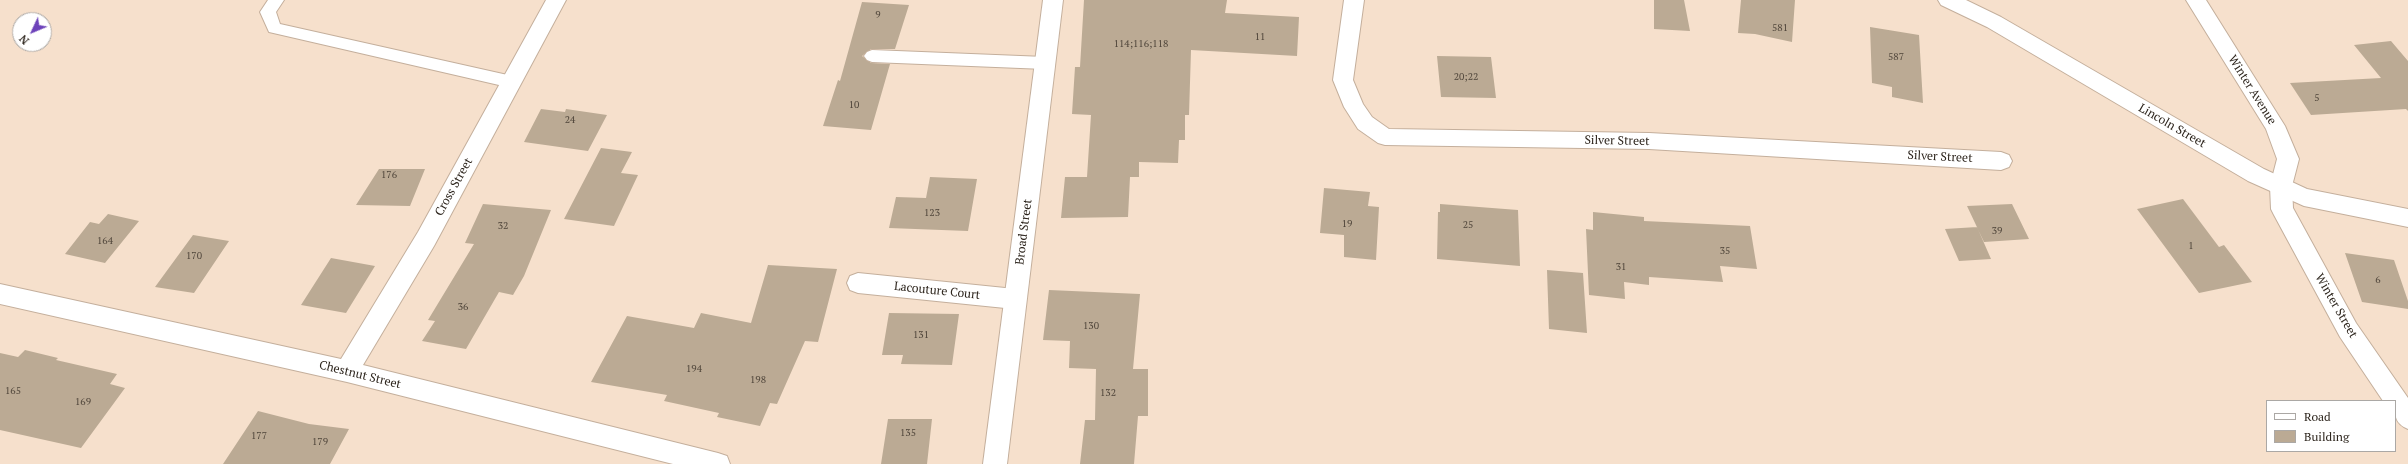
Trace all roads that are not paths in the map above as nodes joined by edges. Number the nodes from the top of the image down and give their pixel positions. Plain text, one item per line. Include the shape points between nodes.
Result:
1 (276, 0) edge
2 (556, 0) edge
3 (1053, 0) edge
4 (1354, 0) edge
5 (1948, 0) edge
6 (2196, 0) edge
7 (872, 56) dead end
8 (1045, 63) junction
9 (512, 82) junction
10 (2001, 161) dead end
11 (2281, 186) junction
12 (2408, 218) edge
13 (858, 283) dead end
14 (0, 294) edge
15 (1015, 299) junction
16 (347, 371) junction
17 (2408, 418) edge
18 (718, 464) edge
19 (995, 464) edge

1 - 9 lane via 268,12 274,28
2 - 9 street, Cross Street
3 - 8 street, Broad Street
4 - 10 street, Silver Street via 1343,80 1354,107 1365,123 1385,136 1650,141
5 - 11 street, Lincoln Street via 1994,22 2256,175
6 - 11 street, Winter Avenue via 2275,126 2288,159
7 - 8 lane
8 - 15 street, Broad Street
9 - 16 street, Cross Street via 426,238
11 - 12 street, Lincoln Street via 2304,196
11 - 17 street, Winter Street via 2282,209 2345,323
13 - 15 street, Lacouture Court
14 - 16 street, Chestnut Street
15 - 19 street, Broad Street
16 - 18 street, Chestnut Street

